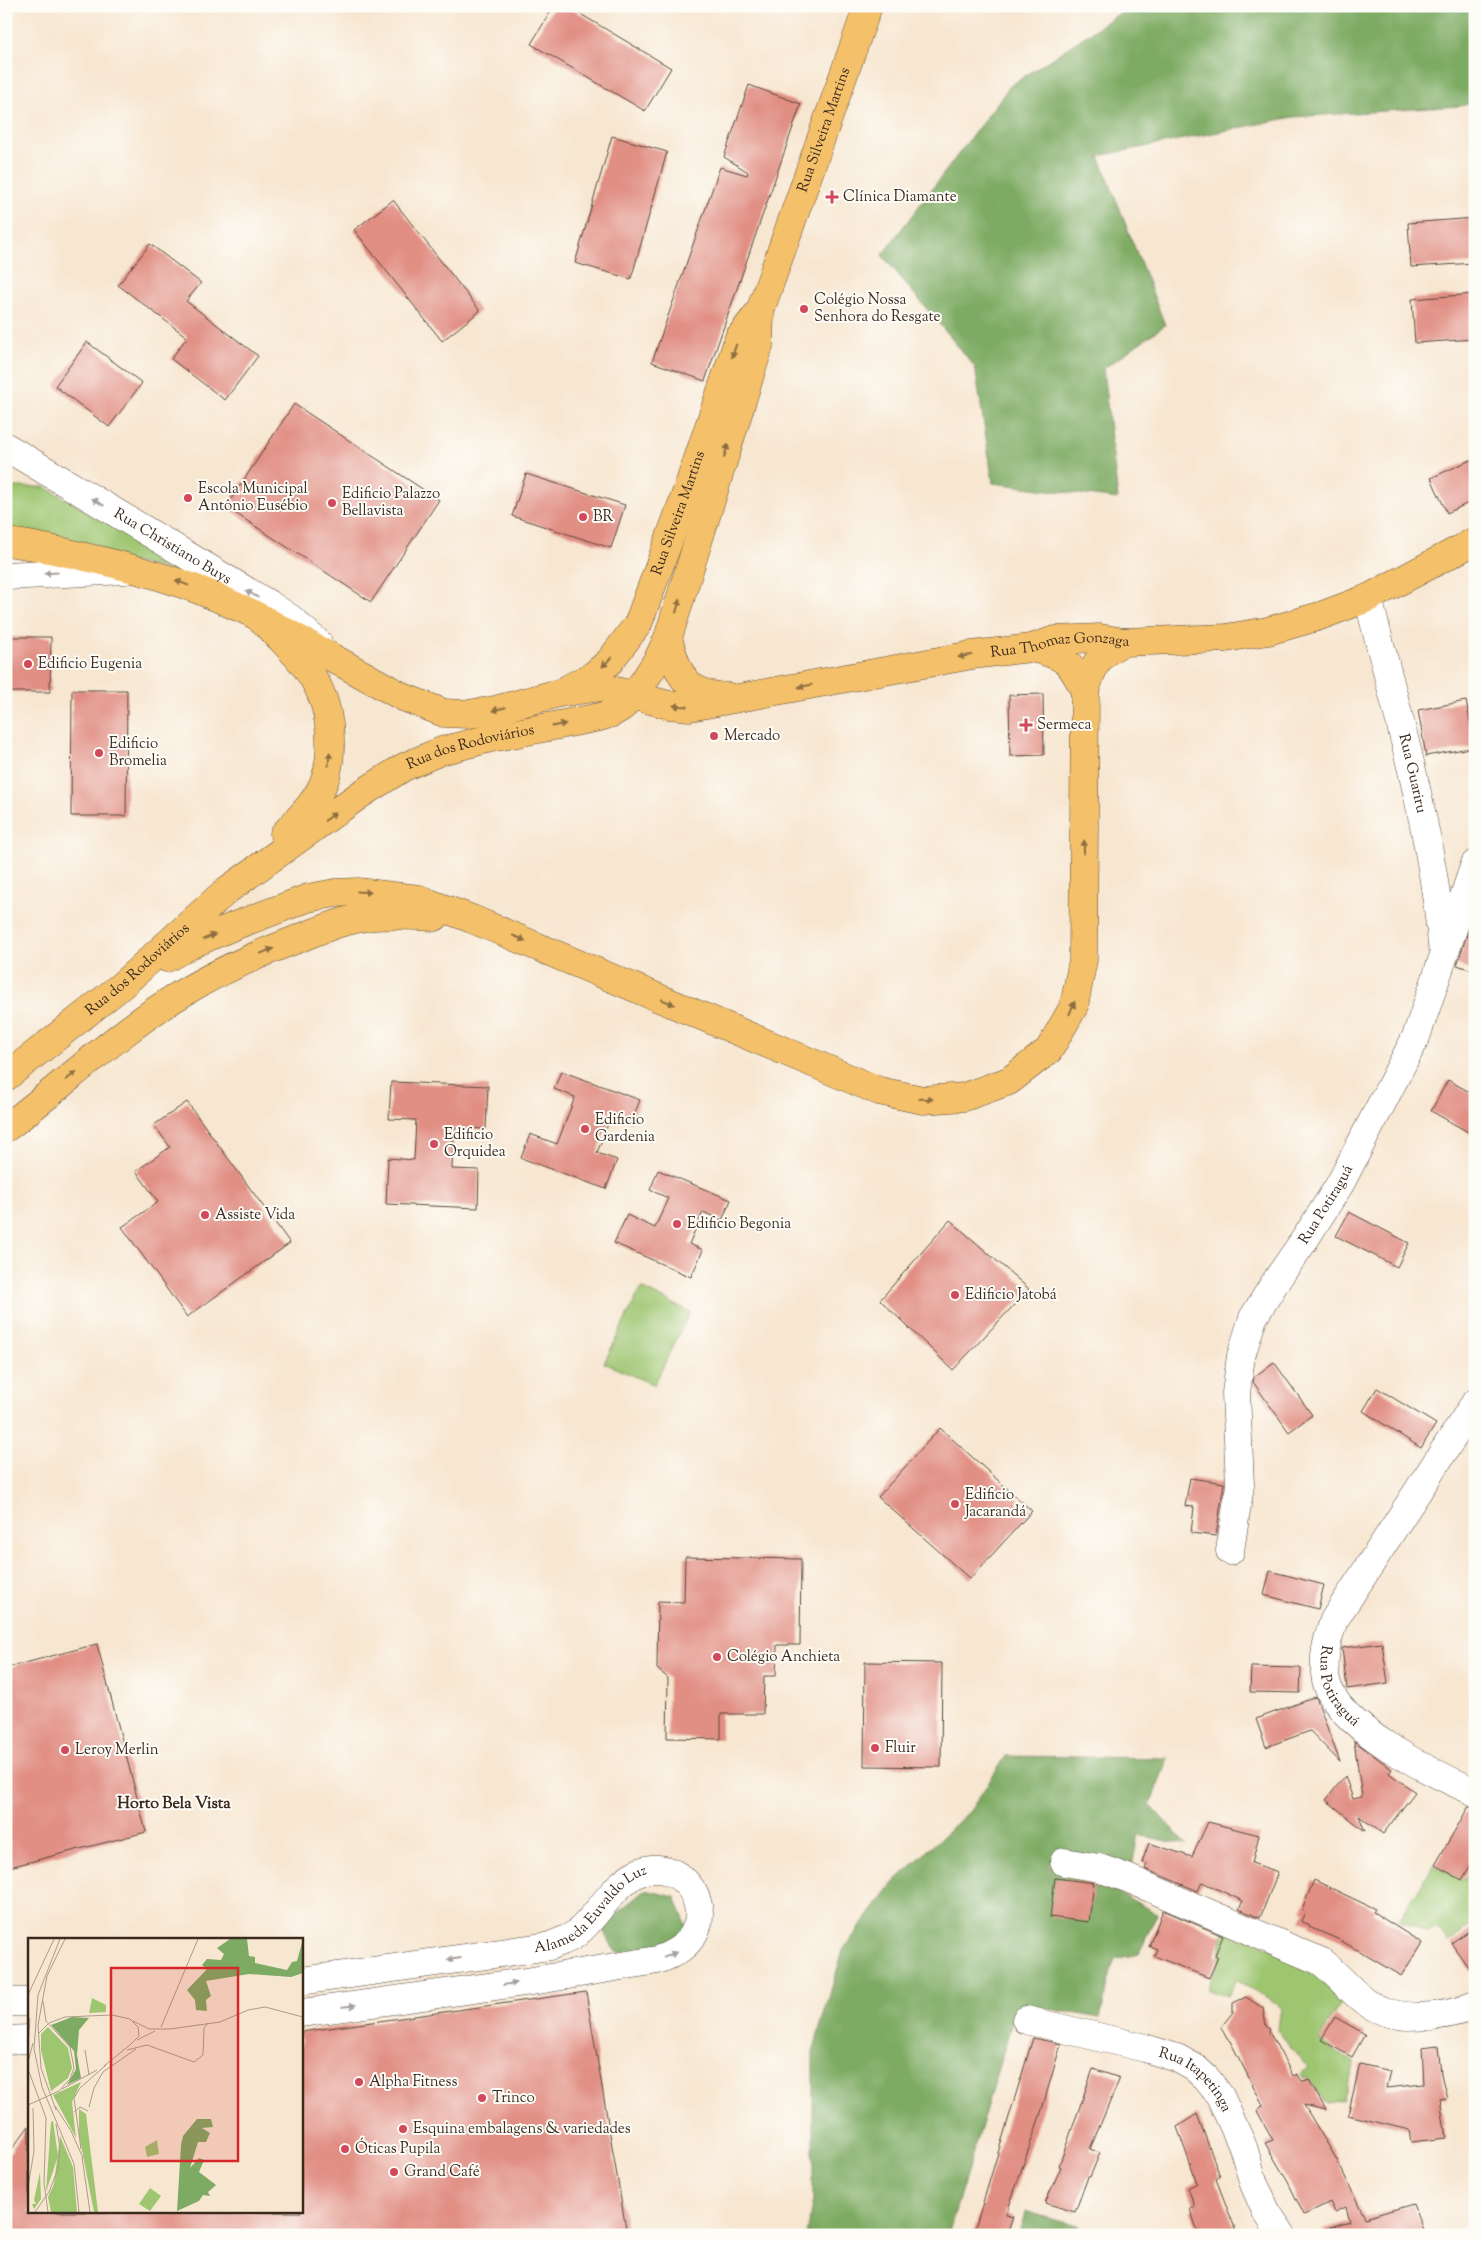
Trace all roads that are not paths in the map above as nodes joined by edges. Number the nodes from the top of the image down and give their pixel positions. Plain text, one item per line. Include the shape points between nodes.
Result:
1 (868, 6) edge
2 (760, 311) junction
3 (6, 447) edge
4 (43, 470) junction
5 (6, 472) edge
6 (1475, 541) edge
7 (6, 542) edge
8 (134, 569) junction
9 (6, 576) edge
10 (1368, 598) junction
11 (259, 617) junction
12 (668, 638) junction
13 (1124, 642) junction
14 (1030, 648) junction
15 (332, 656) junction
16 (563, 692) junction
17 (1085, 692) junction
18 (632, 696) junction
19 (745, 697) junction
20 (1475, 864) edge
21 (226, 891) junction
22 (472, 918) junction
23 (1443, 953) junction
24 (121, 986) junction
25 (58, 1036) junction
26 (6, 1077) edge
27 (32, 1109) junction
28 (6, 1128) edge
29 (1475, 1403) edge
30 (1230, 1551) dead end
31 (1475, 1775) edge
32 (1442, 1777) junction
33 (1475, 1792) edge
34 (1064, 1862) dead end
35 (302, 1981) edge
36 (6, 2002) edge
37 (28, 2002) edge
38 (1475, 2005) edge
39 (302, 2013) edge
40 (1026, 2020) dead end
41 (28, 2039) edge
42 (6, 2040) edge
43 (1282, 2235) edge

1 - 2 main road, Rua Silveira Martins
12 -> 2 main road, Rua Silveira Martins via 759,346
2 -> 16 main road, Rua Silveira Martins via 739,338 638,624 610,661 594,675
3 - 4 street, Rua Christiano Buys
4 - 5 street
15 -> 4 street, Rua Christiano Buys via 291,619 270,605
6 - 10 main road, Rua Thomaz Gonzaga
7 - 8 main road, Rua dos Rodoviários
8 -> 9 street
11 -> 8 main road, Rua dos Rodoviários via 217,597
10 - 13 main road, Rua Thomaz Gonzaga via 1268,631 1226,638
10 - 23 street, Rua Guariru via 1423,818
11 - 15 main road, Rua dos Rodoviários
21 -> 11 main road via 310,808 328,772 330,737 327,708 318,684 302,660
12 - 18 main road, Rua Silveira Martins via 658,659
12 - 19 main road via 680,675 690,685 718,697
13 - 14 main road, Rua Thomaz Gonzaga via 1100,638 1055,640
13 - 17 main road via 1110,648 1101,657 1090,675
14 - 17 main road via 1054,653 1066,661 1077,674
14 -> 19 main road, Rua Thomaz Gonzaga via 972,655
16 -> 15 main road, Rua dos Rodoviários via 491,711 444,713 403,697
16 - 18 main road, Rua dos Rodoviários via 601,687
22 -> 17 main road via 878,1091 923,1100 964,1097 1009,1081 1049,1050 1074,1006 1083,960
19 -> 18 main road, Rua Thomaz Gonzaga via 690,707 669,706
21 -> 18 main road, Rua dos Rodoviários via 404,767 441,752 491,738 600,717 622,707
20 - 23 street, Rua Potiraguá
21 - 24 main road, Rua dos Rodoviários
24 -> 22 main road via 190,945 308,898 358,892 385,894 419,899
27 -> 22 main road via 180,994 264,952 347,921 368,917
23 - 30 street, Rua Potiraguá via 1416,1037 1335,1192 1253,1318 1241,1356 1236,1393 1240,1485
24 - 25 main road, Rua dos Rodoviários
25 - 26 main road, Rua dos Rodoviários
25 - 27 main road
27 - 28 main road
29 - 32 street, Rua Potiraguá via 1334,1620 1324,1664 1326,1682 1346,1715 1394,1751
31 - 32 street
32 - 33 street, Rua Potiraguá
34 - 38 street via 1099,1868 1127,1878 1320,1961 1382,2011 1401,2017 1420,2016
39 -> 35 street, Alameda Euvaldo Luz via 657,1960 684,1948 695,1935 698,1903 679,1876 667,1870 654,1869 640,1872 623,1883 590,1922 576,1934 550,1946
36 - 37 street
40 - 43 street, Rua Itapetinga via 1145,2048 1177,2058 1195,2068 1220,2096 1266,2211
41 - 42 street

